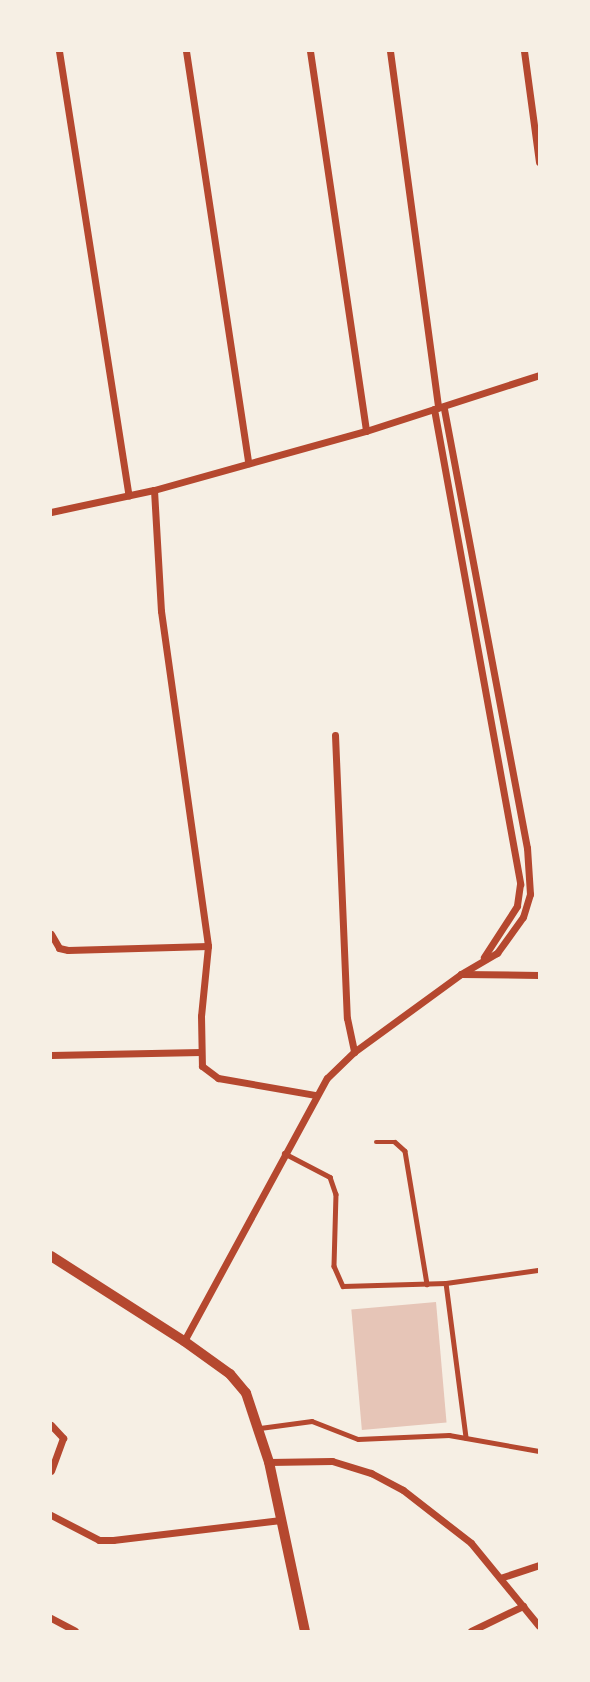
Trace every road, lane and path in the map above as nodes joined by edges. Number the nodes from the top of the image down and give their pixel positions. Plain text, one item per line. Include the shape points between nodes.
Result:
1 (59, 51) edge
2 (186, 51) edge
3 (310, 51) edge
4 (390, 51) edge
5 (524, 51) edge
6 (535, 106) edge
7 (539, 162) edge
8 (539, 375) edge
9 (439, 408) junction
10 (366, 431) junction
11 (248, 463) junction
12 (154, 491) junction
13 (129, 496) junction
14 (51, 512) edge
15 (335, 734) dead end
16 (51, 934) edge
17 (208, 946) junction
18 (461, 974) junction
19 (539, 975) edge
20 (201, 1052) junction
21 (354, 1052) junction
22 (51, 1055) edge
23 (315, 1095) junction
24 (376, 1142) dead end
25 (284, 1153) junction
26 (51, 1256) edge
27 (539, 1270) edge
28 (446, 1283) junction
29 (427, 1284) junction
30 (184, 1340) junction
31 (51, 1425) edge
32 (260, 1428) junction
33 (467, 1438) junction
34 (539, 1451) edge
35 (269, 1462) junction
36 (51, 1471) edge
37 (51, 1515) edge
38 (281, 1520) junction
39 (539, 1565) edge
40 (500, 1578) junction
41 (523, 1606) junction
42 (51, 1618) edge
43 (539, 1626) edge
44 (483, 1629) edge
45 (75, 1631) edge
46 (305, 1631) edge
47 (471, 1631) edge

1 - 13 street
2 - 11 street
3 - 10 street
4 - 9 street
5 - 6 street
6 - 7 street
8 - 9 street
9 - 10 street
9 - 18 street via 527,848 530,894 516,926 496,953
10 - 11 street
11 - 12 street
12 - 13 street
12 - 17 street via 161,611
13 - 14 street
15 - 21 street via 347,1018
16 - 17 street via 59,948 68,950
17 - 20 street
18 - 19 street
18 - 21 street
20 - 22 street
20 - 23 street via 202,1066 218,1078
21 - 23 street
23 - 25 street
24 - 29 lane via 395,1143 405,1151
25 - 29 lane via 330,1177 336,1195 334,1266 336,1279 343,1286
25 - 30 street
26 - 30 main road
27 - 28 lane
28 - 29 lane
28 - 33 lane
30 - 32 main road via 230,1374 246,1393
31 - 36 street via 63,1438
32 - 33 lane via 312,1422 358,1439
32 - 35 main road
33 - 34 lane
35 - 38 main road
35 - 40 street via 332,1461 371,1473 441,1516
37 - 38 street via 99,1540
38 - 46 main road
39 - 40 street
40 - 41 street
41 - 43 street
41 - 44 street
42 - 45 street
44 - 47 street

